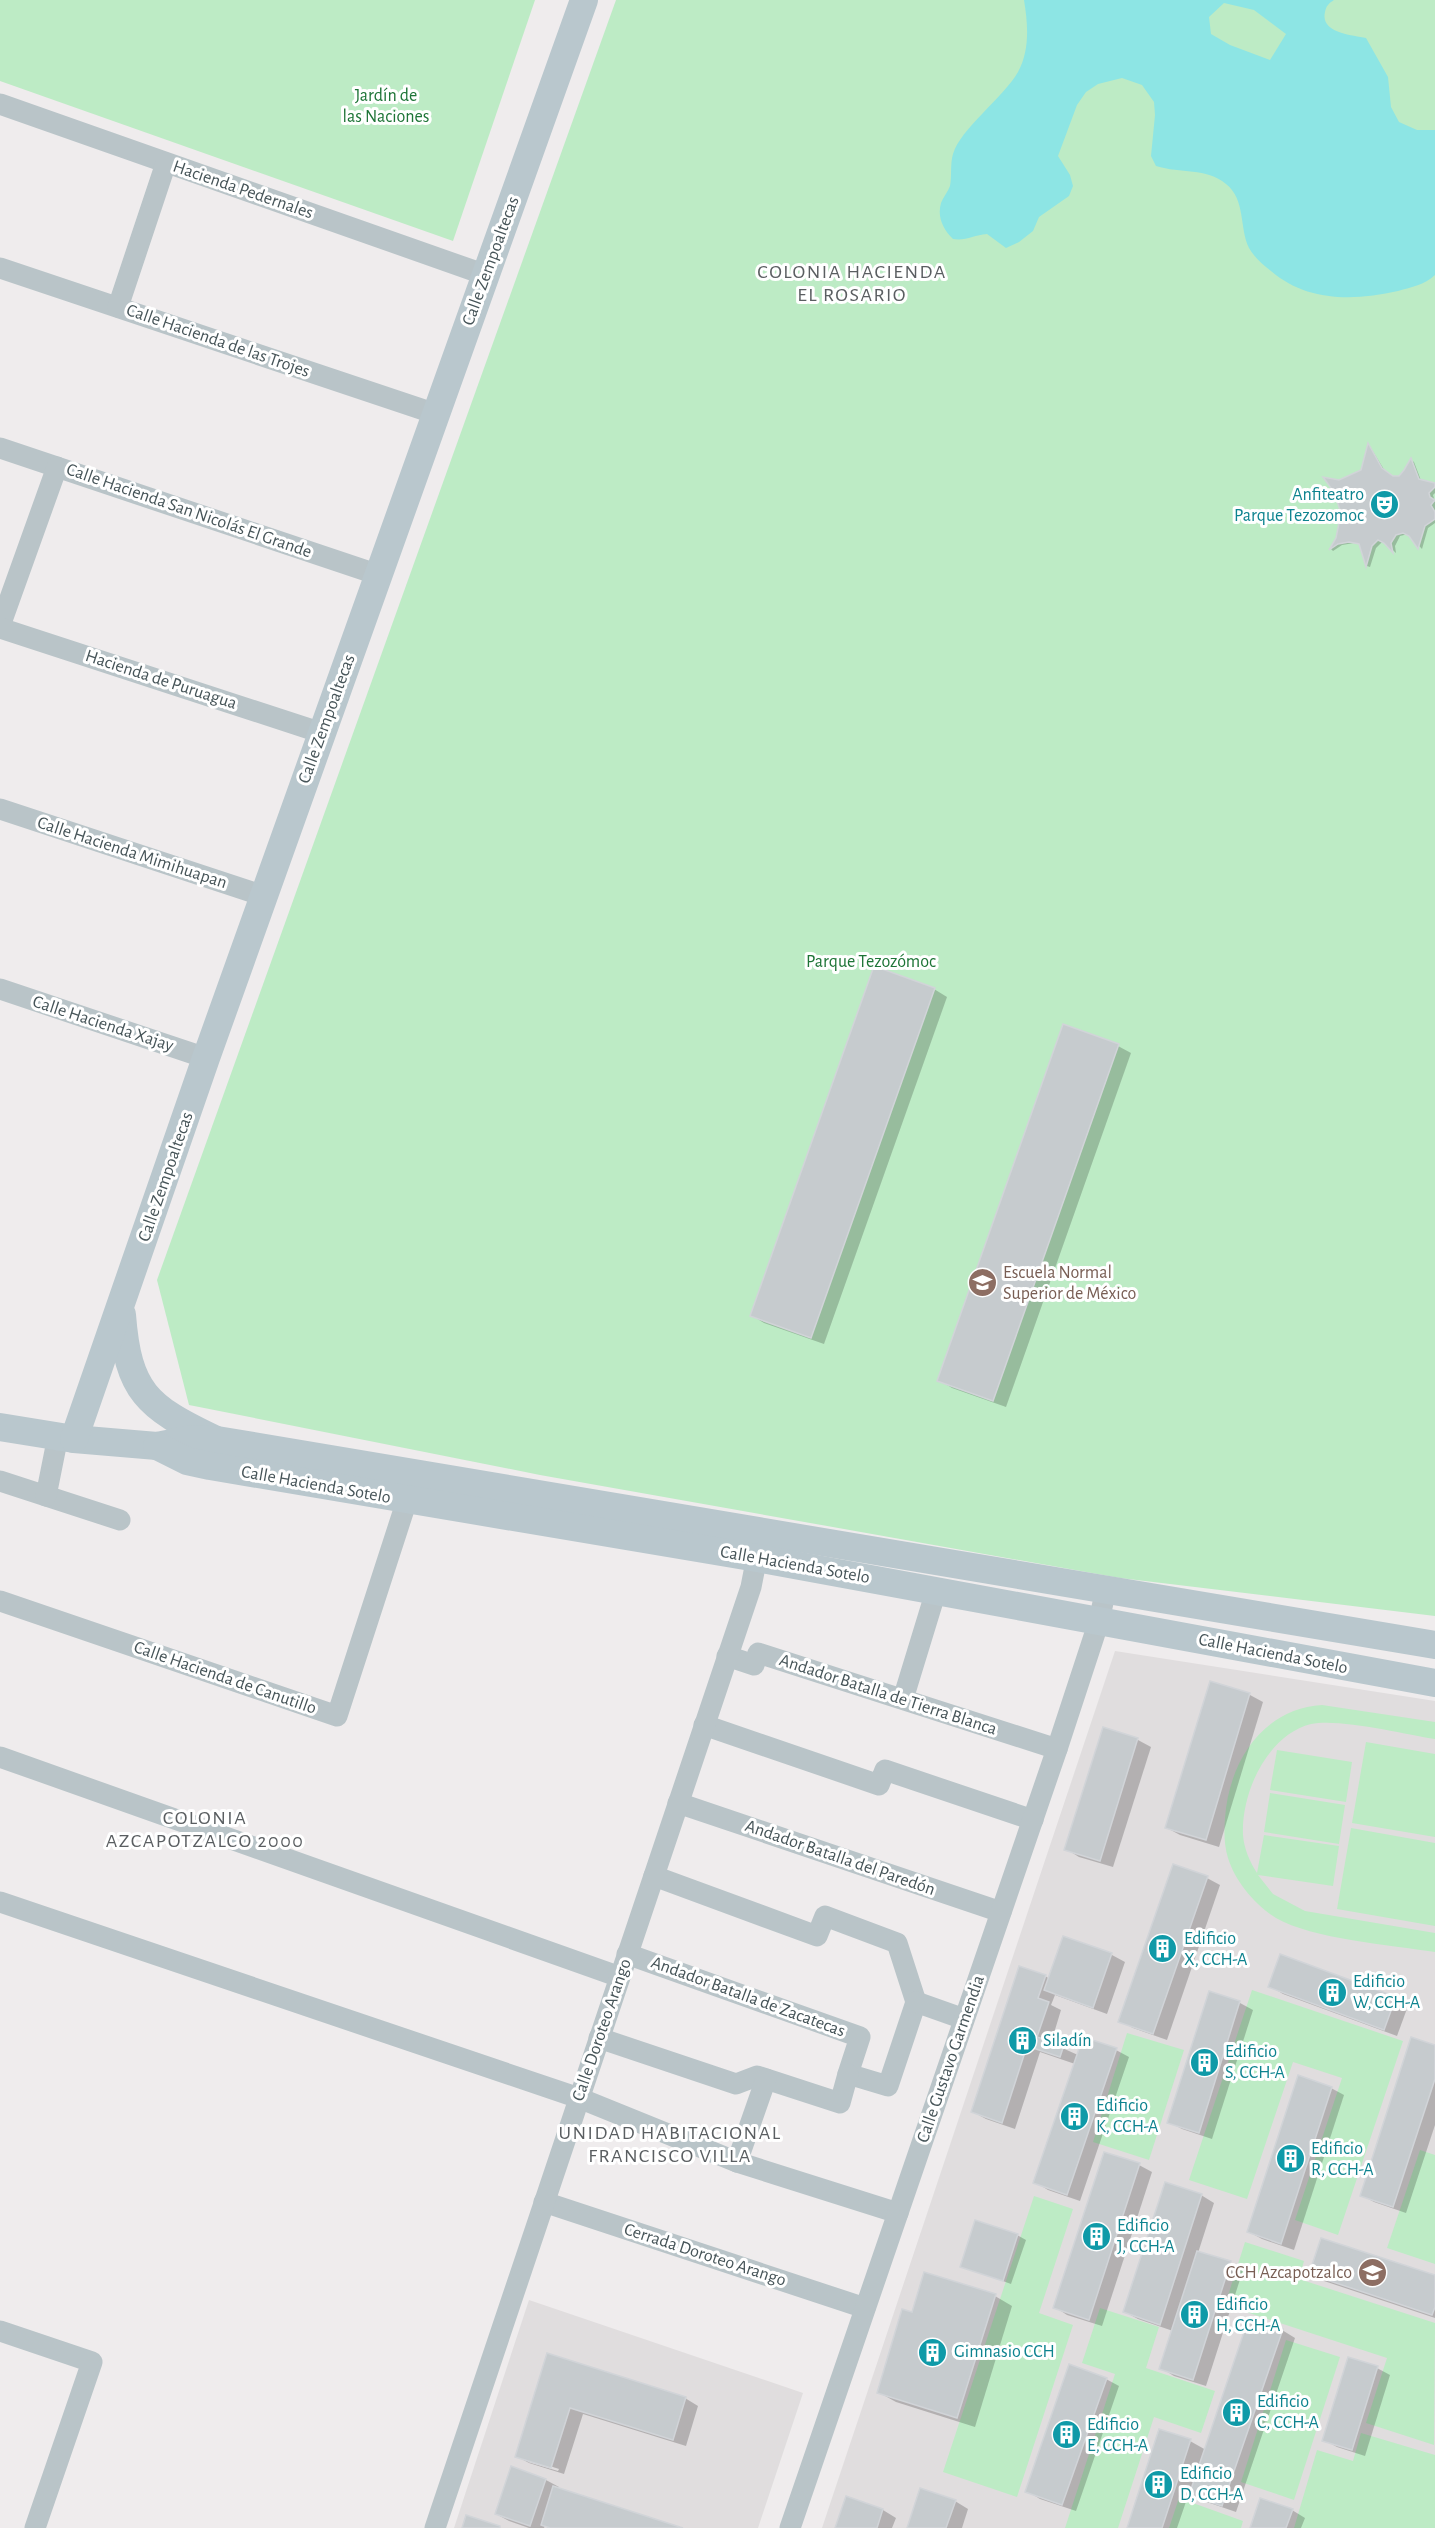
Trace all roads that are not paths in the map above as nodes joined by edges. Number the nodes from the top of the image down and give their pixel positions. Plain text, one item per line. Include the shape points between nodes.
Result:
1 (585, 0) edge
2 (0, 104) edge
3 (166, 163) junction
4 (0, 268) edge
5 (486, 276) junction
6 (118, 307) junction
7 (436, 414) junction
8 (0, 448) edge
9 (57, 467) junction
10 (379, 575) junction
11 (0, 627) edge
12 (322, 733) junction
13 (0, 809) edge
14 (264, 896) junction
15 (0, 989) edge
16 (206, 1058) junction
17 (121, 1307) junction
18 (0, 1426) edge
19 (66, 1438) junction
20 (217, 1440) junction
21 (157, 1446) junction
22 (0, 1481) edge
23 (46, 1496) junction
24 (407, 1500) junction
25 (120, 1520) dead end
26 (760, 1544) junction
27 (1106, 1589) junction
28 (936, 1591) junction
29 (0, 1601) edge
30 (1099, 1621) junction
31 (1435, 1645) edge
32 (727, 1656) junction
33 (1435, 1683) edge
34 (903, 1699) junction
35 (704, 1725) junction
36 (1057, 1749) junction
37 (0, 1757) edge
38 (678, 1803) junction
39 (1033, 1820) junction
40 (654, 1876) junction
41 (0, 1902) edge
42 (1001, 1912) junction
43 (627, 1954) junction
44 (620, 1977) junction
45 (916, 2002) junction
46 (964, 2019) junction
47 (599, 2038) junction
48 (848, 2074) junction
49 (766, 2079) junction
50 (579, 2098) junction
51 (737, 2162) junction
52 (544, 2202) junction
53 (898, 2213) junction
54 (865, 2308) junction
55 (0, 2331) edge
56 (35, 2528) edge
57 (435, 2528) edge
58 (790, 2528) edge

1 - 5 street, Calle Zempoaltecas
2 - 3 street, Hacienda Pedernales
3 - 5 street, Hacienda Pedernales
3 - 6 street
4 - 6 street, Calle Hacienda de las Trojes
5 - 7 street, Calle Zempoaltecas
6 - 7 street, Calle Hacienda de las Trojes
7 - 10 street, Calle Zempoaltecas
8 - 9 street, Calle Hacienda San Nicolás El Grande
9 - 10 street, Calle Hacienda San Nicolás El Grande
9 - 11 street
10 - 12 street, Calle Zempoaltecas
11 - 12 street, Hacienda de Puruagua
12 - 14 street, Calle Zempoaltecas
13 - 14 street, Calle Hacienda Mimihuapan
14 - 16 street, Calle Zempoaltecas
15 - 16 street, Calle Hacienda Xajay
16 - 17 street, Calle Zempoaltecas
17 - 19 street, Calle Zempoaltecas
17 - 20 street via 125,1350 138,1386 161,1411
18 - 19 street, Calle Hacienda Sotelo
19 - 21 street, Calle Hacienda Sotelo
19 - 23 street
20 - 21 street, Calle Hacienda Sotelo via 192,1439
20 - 26 street, Calle Hacienda Sotelo
21 - 24 street, Calle Hacienda Sotelo via 187,1461
22 - 23 street
23 - 25 street
24 - 26 street, Calle Hacienda Sotelo
24 - 29 street, Calle Hacienda de Canutillo via 337,1716
26 - 27 street, Calle Hacienda Sotelo
26 - 28 street, Calle Hacienda Sotelo
26 - 32 street, Calle Doroteo Arango via 751,1587
27 - 30 street, Calle Gustavo Garmendia
27 - 31 street, Calle Hacienda Sotelo
28 - 30 street, Calle Hacienda Sotelo
28 - 34 street
30 - 33 street, Calle Hacienda Sotelo
30 - 36 street, Calle Gustavo Garmendia
32 - 34 street, Andador Batalla de Tierra Blanca via 754,1665 758,1653
32 - 35 street, Calle Doroteo Arango
34 - 36 street, Andador Batalla de Tierra Blanca
35 - 38 street, Calle Doroteo Arango
35 - 39 street via 879,1785 885,1770
36 - 39 street, Calle Gustavo Garmendia
37 - 44 street
38 - 40 street, Calle Doroteo Arango
38 - 42 street, Andador Batalla del Paredón
39 - 42 street, Calle Gustavo Garmendia
40 - 43 street, Calle Doroteo Arango
40 - 45 street via 817,1936 825,1916 897,1943
41 - 50 street
42 - 46 street, Calle Gustavo Garmendia
43 - 44 street, Calle Doroteo Arango
43 - 48 street, Andador Batalla de Zacatecas via 860,2037
44 - 47 street, Calle Doroteo Arango
45 - 46 street
45 - 48 street via 888,2086
46 - 53 street, Calle Gustavo Garmendia
47 - 49 street via 736,2084 757,2076
47 - 50 street, Calle Doroteo Arango
48 - 49 street via 840,2103
49 - 51 street
50 - 51 street
50 - 52 street, Calle Doroteo Arango
51 - 53 street
52 - 54 street, Cerrada Doroteo Arango
52 - 57 street, Calle Doroteo Arango
53 - 54 street, Calle Gustavo Garmendia
54 - 58 street, Calle Gustavo Garmendia
55 - 56 street via 92,2362

